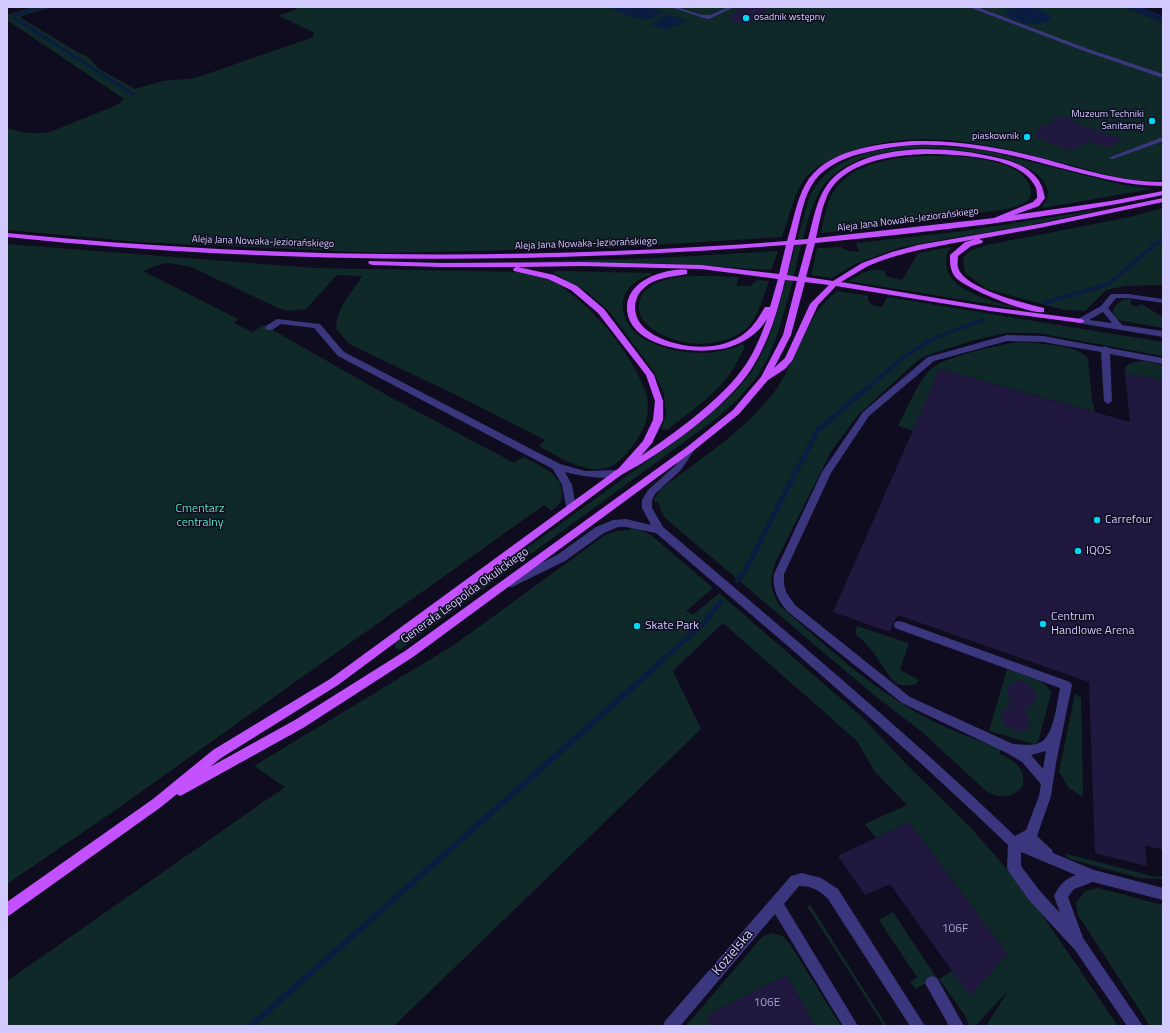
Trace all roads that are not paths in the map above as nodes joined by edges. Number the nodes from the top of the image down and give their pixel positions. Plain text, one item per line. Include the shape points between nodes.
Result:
1 (674, 7) edge
2 (731, 7) edge
3 (972, 7) edge
4 (1163, 76) edge
5 (1163, 139) edge
6 (1111, 158) dead end
7 (1163, 184) edge
8 (1163, 193) edge
9 (1163, 200) edge
10 (996, 220) junction
11 (1039, 226) junction
12 (7, 235) edge
13 (280, 254) junction
14 (442, 265) junction
15 (741, 272) junction
16 (780, 282) junction
17 (1163, 295) edge
18 (1114, 296) junction
19 (1163, 301) edge
20 (1104, 308) junction
21 (1081, 321) junction
22 (1119, 327) junction
23 (269, 328) dead end
24 (1163, 334) edge
25 (1105, 349) junction
26 (1163, 361) edge
27 (765, 378) junction
28 (1108, 401) dead end
29 (690, 449) junction
30 (557, 466) junction
31 (618, 473) junction
32 (571, 508) junction
33 (659, 530) junction
34 (504, 586) junction
35 (899, 625) dead end
36 (1056, 734) junction
37 (1011, 749) junction
38 (1047, 783) junction
39 (157, 803) junction
40 (1028, 836) junction
41 (1014, 843) junction
42 (1052, 859) junction
43 (1093, 876) junction
44 (1163, 894) edge
45 (776, 903) junction
46 (7, 910) edge
47 (1080, 945) junction
48 (932, 984) dead end
49 (670, 1026) edge
50 (851, 1026) edge
51 (918, 1026) edge
52 (957, 1026) edge
53 (1136, 1026) edge

1 - 2 street via 705,17
3 - 4 street
5 - 6 street
7 - 16 main road via 1125,182 1000,151 949,143 904,144 857,152 820,171 812,179 803,197
8 - 10 main road, Aleja Jana Nowaka-Jeziorańskiego
9 - 11 main road
10 - 13 main road, Aleja Jana Nowaka-Jeziorańskiego via 854,237 608,254 513,257
10 - 27 main road via 1036,204 1041,198 1039,186 1027,172 1003,161 972,154 917,152 868,161 844,173 826,190 822,199 787,335
11 - 21 main road via 968,244 954,255 954,269 962,280 979,291
11 - 27 main road via 906,250 849,273 814,304 789,359
12 - 13 main road, Aleja Jana Nowaka-Jeziorańskiego via 137,247
13 - 14 main road via 364,263
14 - 15 main road via 583,264 701,267
14 - 31 main road via 524,270 574,288 601,311 650,375 659,401 658,420 647,443
15 - 16 main road via 696,271 657,277 648,281 635,293 630,303 632,319 645,333 670,345 701,348 732,344 747,337 756,329 765,317
15 - 21 main road via 832,283
16 - 31 main road via 774,309 748,368 725,395 667,443
17 - 18 street via 1121,291
18 - 19 street
18 - 20 street
20 - 21 street
20 - 22 street
21 - 22 street
22 - 24 street
23 - 30 street via 280,321 317,326 341,354
25 - 26 street
25 - 28 street
25 - 37 street via 1043,339 1007,338 931,359 866,414 827,472 779,574 781,595 791,608 900,696
27 - 29 main road, Generała Leopolda Okulickiego via 736,412
29 - 33 street via 678,468 647,500 647,508
29 - 34 main road, Generała Leopolda Okulickiego
30 - 31 street via 585,474
30 - 32 street via 567,485
31 - 32 main road, Generała Leopolda Okulickiego
32 - 39 main road, Generała Leopolda Okulickiego via 334,682 217,754
33 - 34 street via 626,523 600,530 560,558
33 - 41 street via 870,711
34 - 39 main road, Generała Leopolda Okulickiego via 380,674 298,724
35 - 36 street via 1066,685
36 - 37 street via 1044,747
36 - 38 street
37 - 38 street via 1026,758
38 - 40 street via 1045,796
39 - 46 main road, Generała Leopolda Okulickiego
40 - 41 street
40 - 42 street
41 - 42 street
41 - 47 street via 1014,868 1034,895
42 - 43 street
43 - 44 street
43 - 47 street via 1070,884 1061,896
45 - 49 street, Kozielska
45 - 50 street
45 - 51 street, Kozielska via 796,880 809,879 824,886 833,894
47 - 53 street
48 - 52 street

